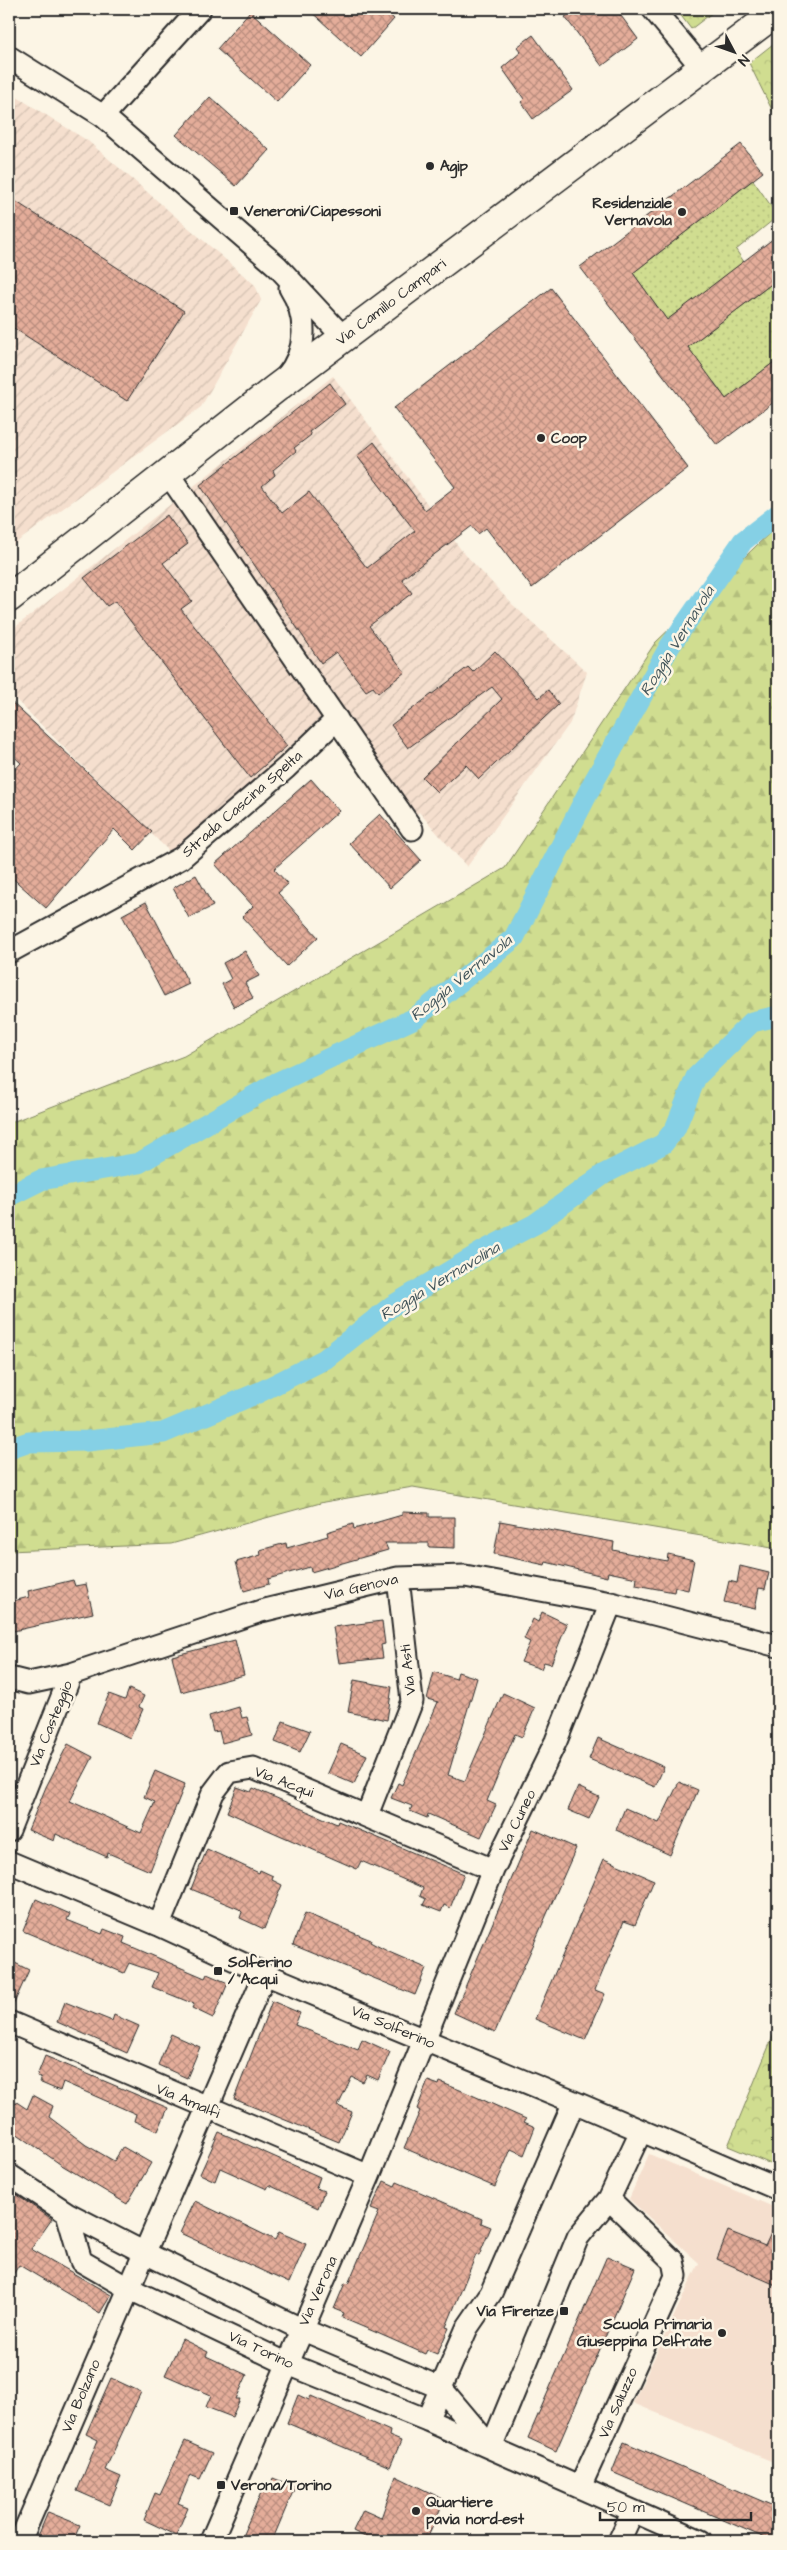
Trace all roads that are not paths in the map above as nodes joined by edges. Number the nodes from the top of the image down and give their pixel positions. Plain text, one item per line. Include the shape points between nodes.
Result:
1 (200, 9) edge
2 (654, 9) edge
3 (778, 11) edge
4 (9, 57) edge
5 (703, 69) junction
6 (103, 116) junction
7 (277, 266) junction
8 (344, 338) junction
9 (274, 389) junction
10 (167, 472) junction
11 (9, 598) edge
12 (338, 719) junction
13 (412, 829) dead end
14 (9, 952) edge
15 (398, 1578) junction
16 (612, 1603) junction
17 (778, 1646) edge
18 (70, 1674) junction
19 (9, 1678) edge
20 (367, 1815) junction
21 (9, 1830) edge
22 (9, 1862) edge
23 (493, 1870) junction
24 (159, 1925) junction
25 (265, 1974) junction
26 (9, 2022) edge
27 (422, 2040) junction
28 (574, 2102) junction
29 (206, 2108) junction
30 (641, 2131) junction
31 (9, 2174) edge
32 (369, 2176) junction
33 (778, 2190) edge
34 (609, 2199) junction
35 (67, 2213) junction
36 (143, 2252) junction
37 (128, 2288) junction
38 (302, 2329) junction
39 (288, 2364) junction
40 (441, 2388) junction
41 (427, 2420) junction
42 (491, 2448) junction
43 (580, 2487) junction
44 (633, 2511) junction
45 (20, 2541) edge
46 (212, 2541) edge
47 (619, 2541) edge
48 (701, 2541) edge

1 - 6 street
2 - 5 street
3 - 5 street, Via Camillo Campari
4 - 6 street
5 - 8 street, Via Camillo Campari
6 - 7 street
7 - 8 street
7 - 9 street via 304,317 301,351 292,369
8 - 9 street, Via Camillo Campari
9 - 10 street, Via Camillo Campari
10 - 11 street, Via Camillo Campari
10 - 12 street
12 - 13 street
12 - 14 street, Strada Cascina Spelta via 181,858
15 - 16 street, Via Genova via 465,1576
15 - 18 street, Via Genova via 261,1611
15 - 20 street, Via Asti via 412,1701
16 - 17 street, Via Genova
16 - 23 street, Via Cuneo via 556,1741
18 - 19 street, Via Genova via 29,1683
18 - 21 street, Via Casteggio
20 - 23 street, Via Acqui
20 - 24 street, Via Acqui via 253,1768 229,1772 213,1792
22 - 24 street, Via Solferino
23 - 27 street, Via Cuneo
24 - 25 street, Via Solferino
25 - 27 street, Via Solferino
25 - 29 street, Via Bolzano
26 - 29 street, Via Amalfi
27 - 28 street, Via Solferino
27 - 32 street, Via Verona
28 - 30 street, Via Solferino
28 - 40 street via 492,2293 467,2328
29 - 32 street, Via Amalfi
29 - 36 street, Via Bolzano
30 - 33 street, Via Solferino
30 - 34 street
31 - 35 street, Via Torino
32 - 38 street, Via Verona
34 - 42 street via 578,2237
34 - 43 street, Via Saluzzo via 673,2261 676,2276
35 - 36 street, Via Torino
35 - 37 street, Via Torino via 81,2261
36 - 37 street, Via Bolzano
36 - 38 street, Via Torino
37 - 39 street, Via Torino
37 - 45 street, Via Bolzano
38 - 39 street, Via Verona
38 - 40 street, Via Torino
39 - 41 street, Via Torino
39 - 46 street, Via Verona
40 - 41 street
40 - 42 street, Via Torino
41 - 42 street, Via Torino
42 - 43 street, Via Torino
43 - 44 street, Via Torino
44 - 47 street
44 - 48 street, Via Torino

